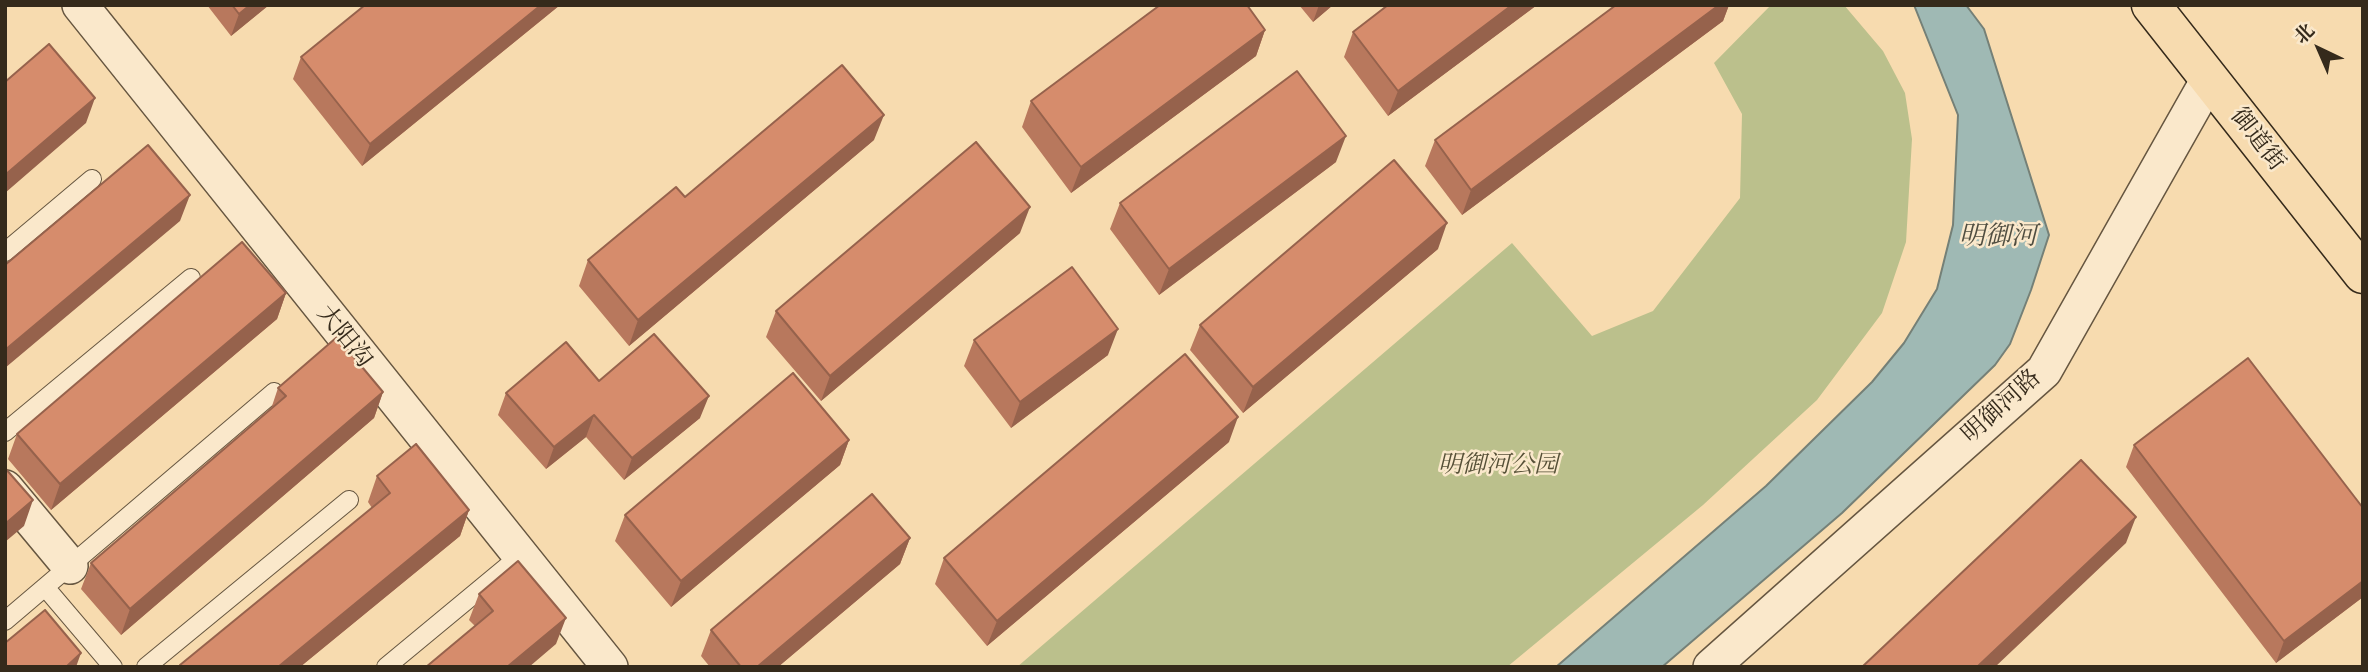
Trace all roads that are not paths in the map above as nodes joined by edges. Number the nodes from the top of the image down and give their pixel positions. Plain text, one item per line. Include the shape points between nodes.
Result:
1 (80, 5) edge
2 (2151, 5) edge
3 (2208, 79) junction
4 (92, 178) dead end
5 (5, 252) edge
6 (2363, 274) edge
7 (191, 278) dead end
8 (274, 392) dead end
9 (5, 432) edge
10 (5, 488) edge
11 (349, 500) dead end
12 (520, 556) junction
13 (58, 576) junction
14 (5, 621) edge
15 (113, 667) edge
16 (146, 667) edge
17 (386, 667) edge
18 (610, 667) edge
19 (1711, 667) edge

1 - 12 street, 大阳沟
2 - 3 main road, 御道街
3 - 6 main road, 御道街
3 - 19 street, 明御河路 via 2044,371
4 - 5 lane
7 - 9 lane
8 - 13 lane
10 - 13 street
11 - 16 lane
12 - 17 lane
12 - 18 street, 大阳沟
13 - 14 lane
13 - 15 lane

